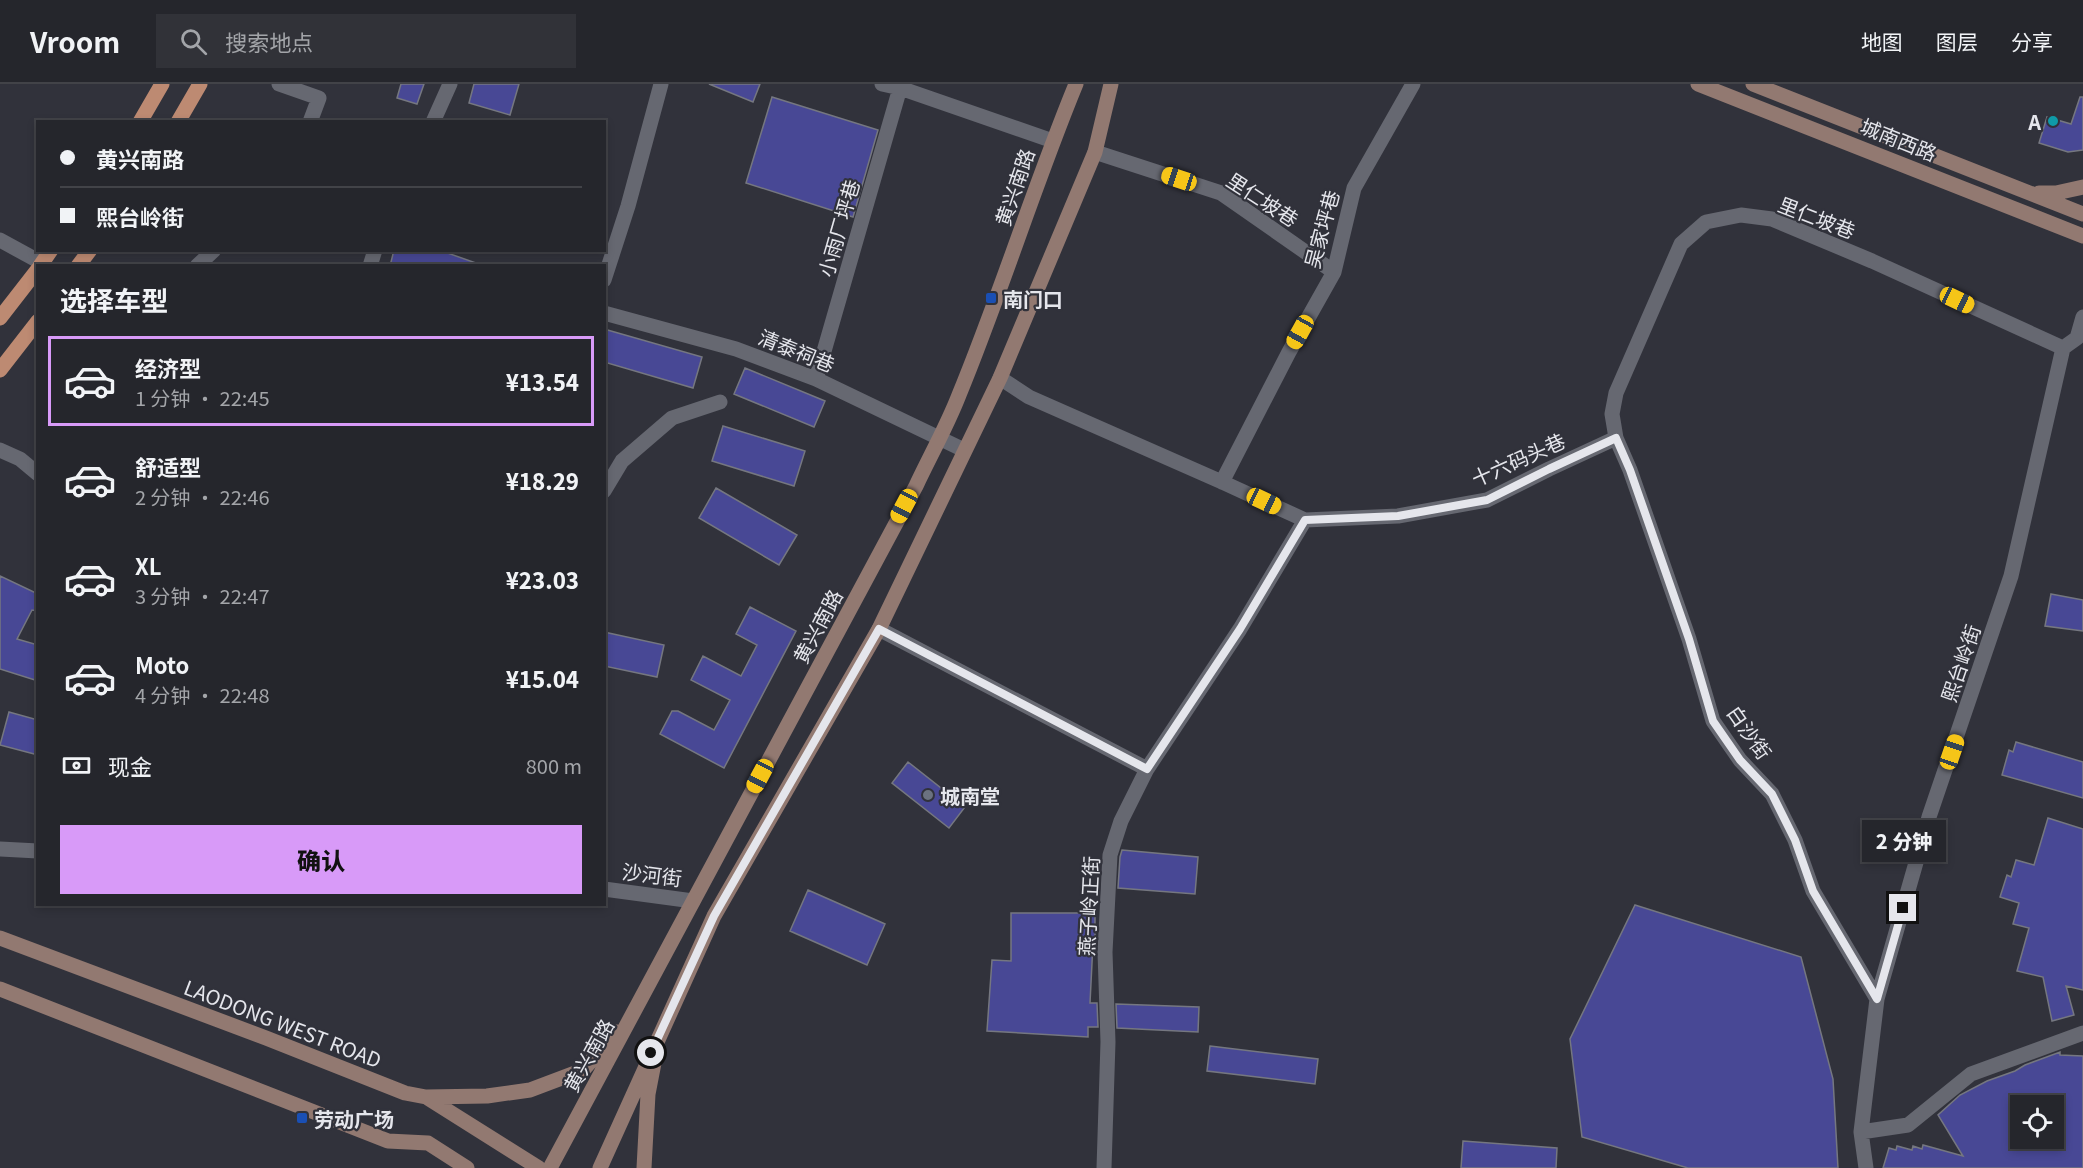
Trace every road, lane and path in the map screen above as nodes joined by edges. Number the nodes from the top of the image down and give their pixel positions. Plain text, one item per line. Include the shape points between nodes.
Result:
1 (162, 84) edge
2 (200, 84) edge
3 (450, 84) edge
4 (661, 84) edge
5 (882, 84) edge
6 (1076, 84) edge
7 (1111, 84) edge
8 (1413, 84) edge
9 (1698, 84) edge
10 (1753, 84) edge
11 (285, 85) edge
12 (900, 88) junction
13 (141, 120) edge
14 (179, 120) edge
15 (311, 120) edge
16 (434, 120) edge
17 (1053, 141) junction
18 (1095, 152) junction
19 (2083, 187) edge
20 (2028, 192) junction
21 (2083, 214) edge
22 (2083, 236) edge
23 (0, 240) edge
24 (212, 252) edge
25 (43, 262) edge
26 (199, 264) edge
27 (36, 271) edge
28 (1334, 272) junction
29 (606, 274) edge
30 (606, 314) edge
31 (2083, 317) edge
32 (0, 318) edge
33 (36, 324) edge
34 (2063, 348) junction
35 (0, 370) edge
36 (1000, 378) junction
37 (816, 379) junction
38 (720, 402) dead end
39 (939, 437) junction
40 (1616, 438) junction
41 (0, 450) edge
42 (964, 450) junction
43 (1630, 470) joint
44 (36, 472) edge
45 (1222, 482) junction
46 (606, 488) edge
47 (1305, 520) junction
48 (879, 629) junction
49 (1147, 769) junction
50 (0, 849) edge
51 (36, 851) edge
52 (606, 889) edge
53 (693, 901) junction
54 (0, 938) edge
55 (0, 989) edge
56 (1877, 999) junction
57 (635, 1012) junction
58 (2083, 1033) edge
59 (660, 1034) junction
60 (426, 1097) junction
61 (1861, 1132) junction
62 (467, 1168) edge
63 (540, 1168) edge
64 (550, 1168) edge
65 (600, 1168) edge
66 (644, 1168) edge
67 (1104, 1168) edge
68 (1866, 1168) edge

1 - 13 main road
2 - 14 main road
3 - 16 street
4 - 29 street
5 - 12 street
6 - 17 main road, 黄兴南路
7 - 18 main road
8 - 28 street, 吴家坪巷 via 1354,188
9 - 22 main road, 城南西路
10 - 20 main road, 城南西路
11 - 15 street via 319,98
12 - 17 street
12 - 37 street, 小雨厂坪巷
17 - 39 main road, 黄兴南路 via 959,397
18 - 28 street, 里仁坡巷 via 1221,193
18 - 36 main road
19 - 20 main road via 2056,193
20 - 21 main road, 城南西路
23 - 25 street
24 - 26 street
27 - 32 main road
28 - 45 street, 吴家坪巷
30 - 37 street, 清泰祠巷 via 736,349
31 - 34 street, 熙台岭街 via 2077,338
33 - 35 main road
34 - 40 street, 里仁坡巷 via 1772,219 1741,215 1706,222 1681,244 1616,393 1612,414
34 - 56 street, 熙台岭街 via 2011,576 1929,818
36 - 42 main road
36 - 45 street via 1029,397
37 - 39 street, 清泰祠巷
38 - 46 street via 672,418 622,461
39 - 42 street, 清泰祠巷
39 - 53 main road, 黄兴南路
40 - 43 street, 里仁坡巷
40 - 47 street, 十六码头巷 via 1487,500 1398,516
41 - 44 street
42 - 48 main road
43 - 56 street, 白沙街 via 1713,721 1740,760 1772,794 1795,840 1813,891
45 - 47 street
47 - 49 street, 燕子岭正街 via 1240,629
48 - 49 street
48 - 59 main road via 714,916
49 - 67 street, 燕子岭正街 via 1121,821 1110,855 1105,952 1108,1042
50 - 51 street
52 - 53 street, 沙河街
53 - 57 main road, 黄兴南路
54 - 60 main road, LAODONG WEST ROAD via 405,1093
55 - 62 main road via 388,1141 428,1143
56 - 61 street, 熙台岭街
57 - 60 main road via 583,1070 530,1090 487,1096
57 - 64 main road, 黄兴南路
58 - 61 street via 1971,1074 1908,1125
59 - 65 main road
59 - 66 main road via 648,1094
60 - 63 main road, LAODONG WEST ROAD
61 - 68 street, 熙台岭街

